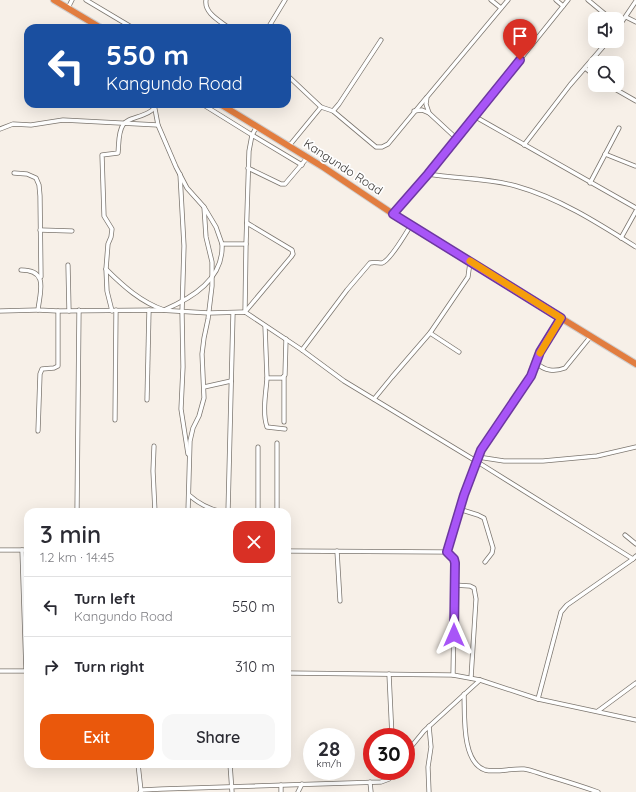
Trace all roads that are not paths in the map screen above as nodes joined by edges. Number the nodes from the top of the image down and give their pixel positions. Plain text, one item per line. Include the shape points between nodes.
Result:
1 (54, 0) edge
2 (72, 0) edge
3 (86, 0) edge
4 (206, 0) edge
5 (285, 0) edge
6 (491, 0) edge
7 (508, 0) edge
8 (556, 0) edge
9 (568, 0) edge
10 (588, 0) edge
11 (636, 1) edge
12 (563, 6) junction
13 (68, 8) junction
14 (501, 8) junction
15 (603, 12) edge
16 (626, 17) joint
17 (636, 22) edge
18 (94, 24) edge
19 (126, 24) edge
20 (224, 24) edge
21 (270, 24) edge
22 (381, 40) dead end
23 (602, 48) edge
24 (585, 68) junction
25 (588, 70) edge
26 (291, 79) edge
27 (620, 92) edge
28 (427, 97) junction
29 (636, 101) edge
30 (321, 107) junction
31 (208, 108) edge
32 (227, 108) edge
33 (155, 109) joint
34 (333, 111) junction
35 (414, 111) junction
36 (428, 113) junction
37 (474, 116) junction
38 (123, 124) junction
39 (158, 125) junction
40 (257, 126) junction
41 (619, 128) dead end
42 (0, 129) edge
43 (252, 135) junction
44 (456, 138) junction
45 (524, 145) junction
46 (289, 146) junction
47 (606, 154) junction
48 (307, 158) junction
49 (302, 165) junction
50 (635, 166) dead end
51 (248, 168) junction
52 (14, 174) dead end
53 (180, 174) junction
54 (428, 174) junction
55 (590, 183) junction
56 (204, 207) junction
57 (636, 210) edge
58 (393, 214) junction
59 (247, 223) junction
60 (411, 225) junction
61 (40, 230) junction
62 (72, 231) dead end
63 (621, 238) junction
64 (222, 244) junction
65 (246, 244) junction
66 (636, 247) edge
67 (470, 261) junction
68 (68, 264) dead end
69 (106, 269) junction
70 (21, 270) dead end
71 (212, 277) junction
72 (41, 279) junction
73 (182, 302) junction
74 (38, 310) junction
75 (79, 310) junction
76 (114, 310) junction
77 (148, 310) junction
78 (164, 310) junction
79 (0, 311) edge
80 (58, 311) junction
81 (68, 311) junction
82 (182, 312) junction
83 (233, 312) junction
84 (245, 312) junction
85 (209, 313) junction
86 (561, 318) junction
87 (265, 326) junction
88 (430, 334) junction
89 (591, 336) junction
90 (286, 339) junction
91 (302, 350) junction
92 (459, 352) dead end
93 (536, 363) junction
94 (636, 364) edge
95 (284, 377) junction
96 (267, 378) junction
97 (231, 381) junction
98 (204, 387) junction
99 (374, 399) junction
100 (147, 400) dead end
101 (115, 420) dead end
102 (284, 422) dead end
103 (285, 430) dead end
104 (38, 431) dead end
105 (277, 443) dead end
106 (154, 446) dead end
107 (258, 447) dead end
108 (636, 447) edge
109 (478, 457) junction
110 (190, 461) junction
111 (476, 461) junction
112 (189, 495) junction
113 (77, 508) edge
114 (155, 508) edge
115 (188, 508) edge
116 (208, 508) edge
117 (228, 508) edge
118 (258, 508) edge
119 (277, 508) edge
120 (459, 509) junction
121 (625, 535) dead end
122 (636, 544) edge
123 (0, 550) edge
124 (22, 550) joint
125 (291, 551) edge
126 (337, 551) junction
127 (447, 552) junction
128 (634, 558) edge
129 (484, 562) dead end
130 (454, 585) junction
131 (24, 598) edge
132 (340, 601) dead end
133 (0, 670) edge
134 (24, 671) edge
135 (291, 673) edge
136 (389, 674) junction
137 (453, 675) junction
138 (471, 678) junction
139 (480, 680) junction
140 (636, 683) edge
141 (464, 694) junction
142 (538, 698) junction
143 (598, 711) junction
144 (636, 720) edge
145 (429, 726) junction
146 (392, 728) edge
147 (415, 742) edge
148 (138, 768) edge
149 (230, 768) edge
150 (387, 780) edge
151 (370, 782) junction
152 (302, 784) junction
153 (280, 786) junction
154 (176, 790) edge
155 (232, 790) edge
156 (140, 791) edge
157 (281, 792) edge
158 (298, 792) edge
159 (371, 792) edge
160 (429, 792) edge
161 (598, 792) edge

1 - 13 highway
2 - 13 street
3 - 19 street
4 - 20 street via 207,9
5 - 21 street
6 - 14 street
7 - 14 street
8 - 12 street
9 - 12 street
10 - 15 street
11 - 16 street
12 - 37 street
13 - 18 highway
14 - 28 street
16 - 17 street
22 - 34 street
23 - 24 street
24 - 25 street
24 - 45 street
26 - 30 street
27 - 29 street
28 - 35 street
28 - 36 street
30 - 34 street
30 - 46 street
31 - 43 street
32 - 40 highway, Kangundo Road
33 - 38 street
33 - 39 street
34 - 35 street via 376,147 388,144
35 - 36 street via 422,110
36 - 44 street
37 - 44 street
37 - 45 street
38 - 39 street
38 - 42 street via 64,120 31,125 13,124
38 - 69 street via 118,153 102,155 104,216 112,229
39 - 53 street
40 - 43 street
40 - 46 highway, Kangundo Road
41 - 47 street
43 - 49 street
43 - 51 street
44 - 54 street
45 - 55 street
46 - 48 highway, Kangundo Road
47 - 50 street
47 - 55 street
48 - 49 street
48 - 58 highway, Kangundo Road
49 - 51 street via 285,184
51 - 59 street
52 - 61 street via 27,174 36,178 40,196
53 - 56 street via 186,188
53 - 73 street via 184,246
54 - 58 street
54 - 63 street via 497,182 531,191 580,213
55 - 57 street
56 - 64 street via 216,227
56 - 71 street
57 - 63 street
58 - 60 highway, Kangundo Road
59 - 65 street
59 - 84 street via 292,250 293,254
60 - 67 highway, Kangundo Road
60 - 91 street via 386,261 370,263 364,269
61 - 62 street
61 - 72 street
63 - 66 street
64 - 65 street
64 - 71 street via 222,255
65 - 84 street
67 - 86 highway, Kangundo Road
67 - 88 street via 468,277
68 - 81 street
69 - 76 street via 106,286
69 - 78 street via 140,299
70 - 72 street via 37,273
71 - 73 street via 195,294
71 - 85 street
72 - 74 street
73 - 78 street
73 - 82 street
74 - 79 street
74 - 80 street
75 - 76 street
75 - 81 street
75 - 113 street
76 - 77 street
76 - 101 street
77 - 78 street
77 - 100 street
78 - 82 street
80 - 81 street
80 - 104 street via 58,366 42,369 40,374
82 - 85 street
82 - 110 street via 181,409
83 - 84 street
83 - 85 street
83 - 97 street
84 - 87 street
85 - 98 street via 202,354
86 - 89 highway, Kangundo Road
86 - 93 street
87 - 90 street
87 - 96 street
88 - 92 street
88 - 99 street
89 - 93 street via 565,368 546,369
89 - 94 highway, Kangundo Road
90 - 91 street
90 - 95 street
91 - 99 street
93 - 109 street via 531,376
95 - 96 street
95 - 102 street
96 - 103 street via 267,427
97 - 98 street
97 - 117 street
98 - 110 street via 202,407 190,441
99 - 111 street
105 - 119 street
106 - 114 street
107 - 118 street
108 - 109 street via 597,456 543,461 504,461
109 - 111 street
110 - 112 street
111 - 120 street
111 - 128 street
112 - 115 street
112 - 116 street
120 - 127 street
120 - 129 street via 484,518 493,548
121 - 122 street
123 - 124 street
124 - 131 street
125 - 126 street
126 - 127 street
126 - 132 street
127 - 130 street via 455,563
128 - 142 street via 567,605 561,612
130 - 137 street
130 - 138 street via 470,586 475,592
133 - 134 street
135 - 136 street
136 - 137 street
136 - 146 street
137 - 138 street
138 - 139 street
139 - 141 street
139 - 142 street
140 - 143 street
141 - 145 street
141 - 161 street via 466,744 480,768 526,770
142 - 143 street
143 - 144 street
145 - 147 street
145 - 160 street
148 - 156 street
149 - 155 street
150 - 151 street
151 - 152 street
151 - 159 street
152 - 153 street
152 - 158 street
153 - 155 street
153 - 157 street
154 - 155 street
154 - 156 street

